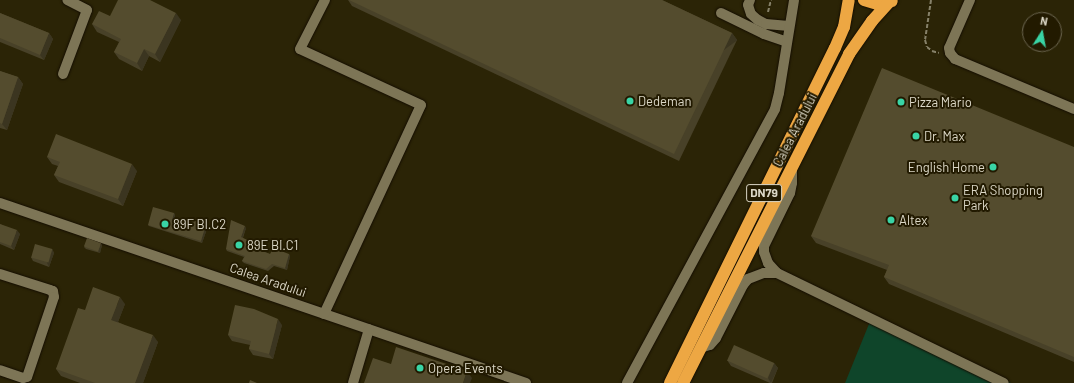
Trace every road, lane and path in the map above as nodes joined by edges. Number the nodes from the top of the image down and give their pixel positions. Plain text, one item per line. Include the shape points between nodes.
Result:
1 (67, 0) edge
2 (324, 0) edge
3 (750, 0) edge
4 (794, 0) edge
5 (848, 0) edge
6 (864, 0) edge
7 (931, 0) edge
8 (970, 0) edge
9 (892, 1) edge
10 (721, 13) dead end
11 (789, 26) junction
12 (787, 42) junction
13 (950, 53) junction
14 (63, 74) dead end
15 (1074, 108) edge
16 (792, 166) junction
17 (0, 203) edge
18 (777, 273) junction
19 (0, 274) edge
20 (324, 314) junction
21 (369, 329) junction
22 (700, 348) junction
23 (0, 370) edge
24 (353, 383) edge
25 (526, 383) edge
26 (626, 383) edge
27 (670, 383) edge
28 (683, 383) edge
29 (1004, 383) edge

1 - 14 street via 87,10
2 - 20 street via 300,49 421,105
3 - 11 street via 748,5 751,14 758,20 766,24
4 - 11 street
5 - 27 highway, Calea Aradului / DN79 via 849,8 844,27 835,48
6 - 9 highway, Calea Aradului / DN79 via 877,4
7 - 13 path via 925,32 927,46 932,51
8 - 13 street via 949,48
9 - 16 highway, Calea Aradului / DN79 via 872,21 849,54
10 - 12 street
11 - 12 street
12 - 26 street via 775,109
13 - 15 street via 955,59
16 - 18 street via 790,193 764,246 768,263
16 - 22 highway, Calea Aradului / DN79
17 - 20 street, Calea Aradului
18 - 22 street via 764,273 748,279 716,338 710,345
18 - 29 street
19 - 23 street via 50,290 54,297 28,377
20 - 21 street, Calea Aradului
21 - 24 street
21 - 25 street, Calea Aradului
22 - 28 highway, Calea Aradului / DN79

